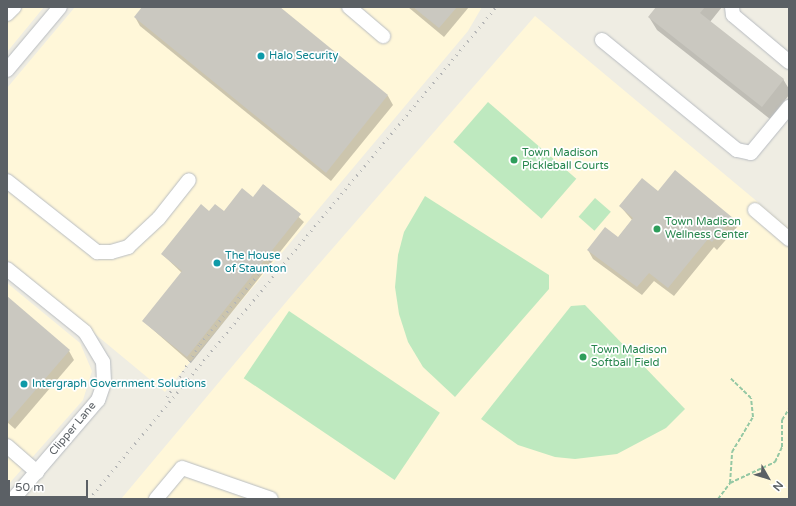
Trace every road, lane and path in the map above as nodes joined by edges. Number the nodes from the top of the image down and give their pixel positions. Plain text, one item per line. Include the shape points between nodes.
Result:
1 (14, 7) edge
2 (59, 7) edge
3 (349, 7) edge
4 (732, 7) edge
5 (7, 14) edge
6 (383, 36) dead end
7 (602, 40) dead end
8 (789, 62) edge
9 (7, 70) edge
10 (789, 107) edge
11 (189, 180) dead end
12 (7, 181) edge
13 (756, 210) dead end
14 (789, 240) edge
15 (7, 269) edge
16 (730, 378) dead end
17 (789, 409) edge
18 (7, 446) edge
19 (37, 472) junction
20 (730, 483) junction
21 (11, 497) edge
22 (156, 499) edge
23 (271, 499) edge
24 (718, 499) edge

1 - 5 street
2 - 9 street
3 - 6 street
4 - 8 street via 733,15
7 - 10 street via 736,150 751,153
11 - 12 street via 159,218 128,247 97,252
13 - 14 street
15 - 19 street, Clipper Lane via 85,332 103,362 104,383 98,400
16 - 20 path via 751,398 753,408 749,427 732,452
17 - 20 path via 782,420 782,447 775,462
18 - 19 street
19 - 21 street, Clipper Lane
20 - 24 path
22 - 23 street via 182,468

